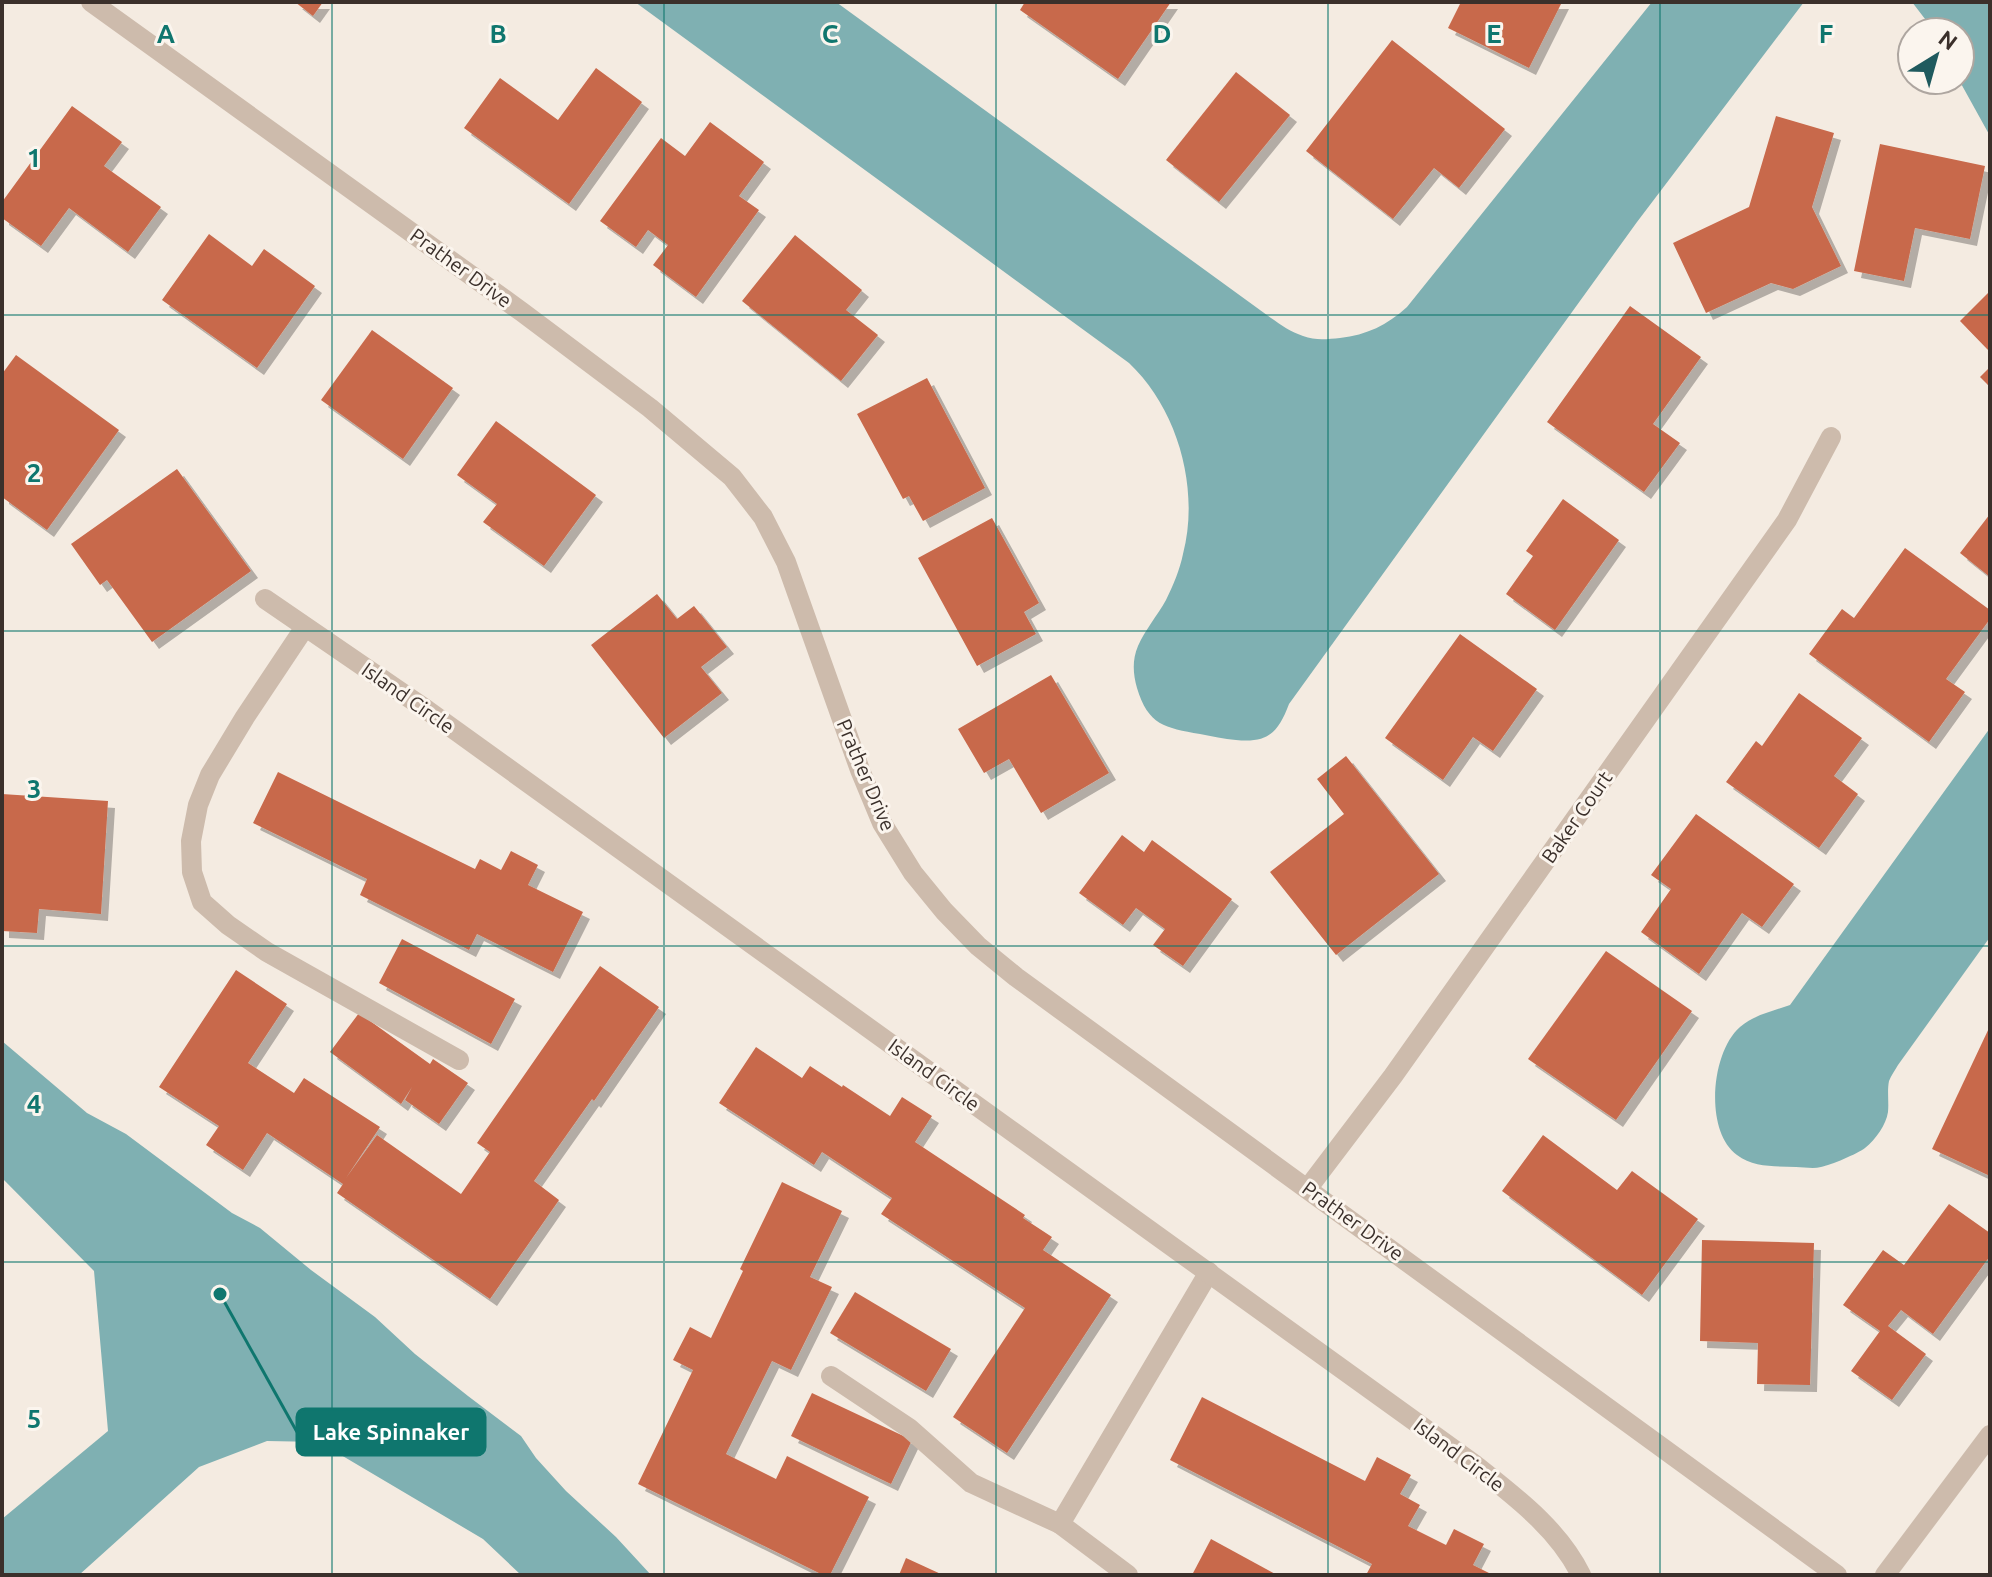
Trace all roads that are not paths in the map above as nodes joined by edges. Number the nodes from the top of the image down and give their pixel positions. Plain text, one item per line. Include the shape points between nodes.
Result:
1 (91, 2) edge
2 (1831, 437) dead end
3 (265, 599) dead end
4 (305, 627) junction
5 (459, 1060) dead end
6 (1308, 1188) junction
7 (1209, 1272) junction
8 (831, 1376) dead end
9 (1990, 1435) edge
10 (1060, 1524) junction
11 (1128, 1575) edge
12 (1581, 1575) edge
13 (1837, 1575) edge
14 (1885, 1575) edge

1 - 6 street, Prather Drive via 522,312 732,477 763,517 786,562 882,823 936,902 1016,977
2 - 6 street, Baker Court via 1787,520
3 - 4 street, Island Circle
4 - 5 street via 202,795 191,841 192,872 202,902 267,952
4 - 7 street, Island Circle
6 - 13 street, Prather Drive
7 - 10 street
7 - 12 street, Island Circle via 1515,1497 1549,1529
8 - 10 street via 909,1428 971,1483
9 - 14 street
10 - 11 street

